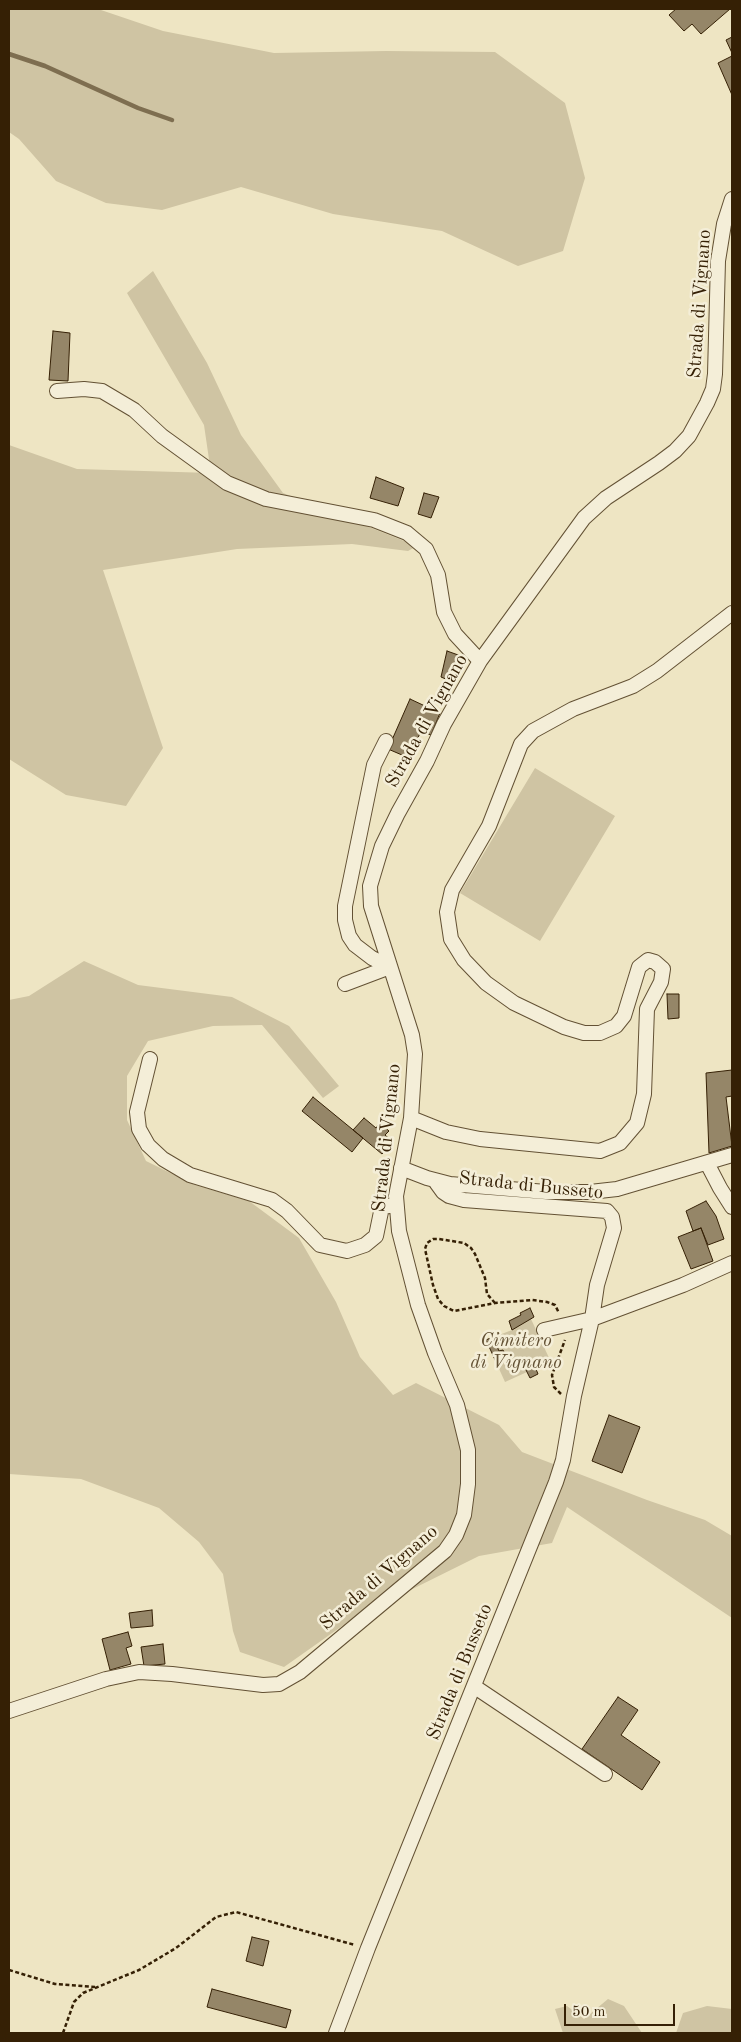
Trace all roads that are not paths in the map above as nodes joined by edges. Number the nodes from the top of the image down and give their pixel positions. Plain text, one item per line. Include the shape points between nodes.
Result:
1 (732, 199) edge
2 (57, 391) dead end
3 (732, 613) edge
4 (480, 661) junction
5 (386, 741) dead end
6 (390, 967) junction
7 (345, 984) dead end
8 (150, 1059) dead end
9 (411, 1118) junction
10 (732, 1155) edge
11 (707, 1163) junction
12 (401, 1168) junction
13 (435, 1181) junction
14 (396, 1205) junction
15 (732, 1207) edge
16 (732, 1263) edge
17 (592, 1319) junction
18 (544, 1330) dead end
19 (475, 1687) junction
20 (9, 1711) edge
21 (605, 1774) dead end
22 (336, 2032) edge

1 - 4 street, Strada di Vignano via 718,261 715,374 707,403 675,451 606,498 584,518
2 - 4 street via 102,391 134,410 162,436 227,483 266,499 374,520 406,533 426,549 438,575 444,612 455,634
3 - 9 street via 633,686 573,709 533,731 521,744 489,826 452,890 446,912 452,939 464,960 486,983 514,1003 584,1033 600,1033 616,1026 624,1016 639,967 648,960 663,969 661,982 647,1009 644,1094 637,1123 620,1143 600,1151 480,1140 446,1132
4 - 6 street, Strada di Vignano via 398,813 374,869 370,886 371,906
5 - 6 street via 374,765 345,906 345,920 349,936 356,945
6 - 7 street
6 - 9 street, Strada di Vignano via 412,1034 415,1068
8 - 14 street via 137,1112 139,1129 162,1160 190,1175 272,1200 287,1210 320,1245 347,1251 365,1245 376,1236 382,1207
9 - 12 street, Strada di Vignano
10 - 11 street, Strada di Busseto
11 - 13 street, Strada di Busseto via 600,1192 546,1192
11 - 15 street
12 - 13 street, Strada di Busseto
12 - 14 street, Strada di Vignano
13 - 17 street, Strada di Busseto via 449,1196 464,1200 594,1208 610,1213 614,1228 597,1285
14 - 20 street, Strada di Vignano via 412,1284 429,1337 457,1405 468,1450 464,1514 445,1551 300,1672 279,1684 139,1672 106,1679
16 - 17 street
17 - 18 street
17 - 19 street, Strada di Busseto via 558,1477
19 - 21 street
19 - 22 street, Strada di Busseto

